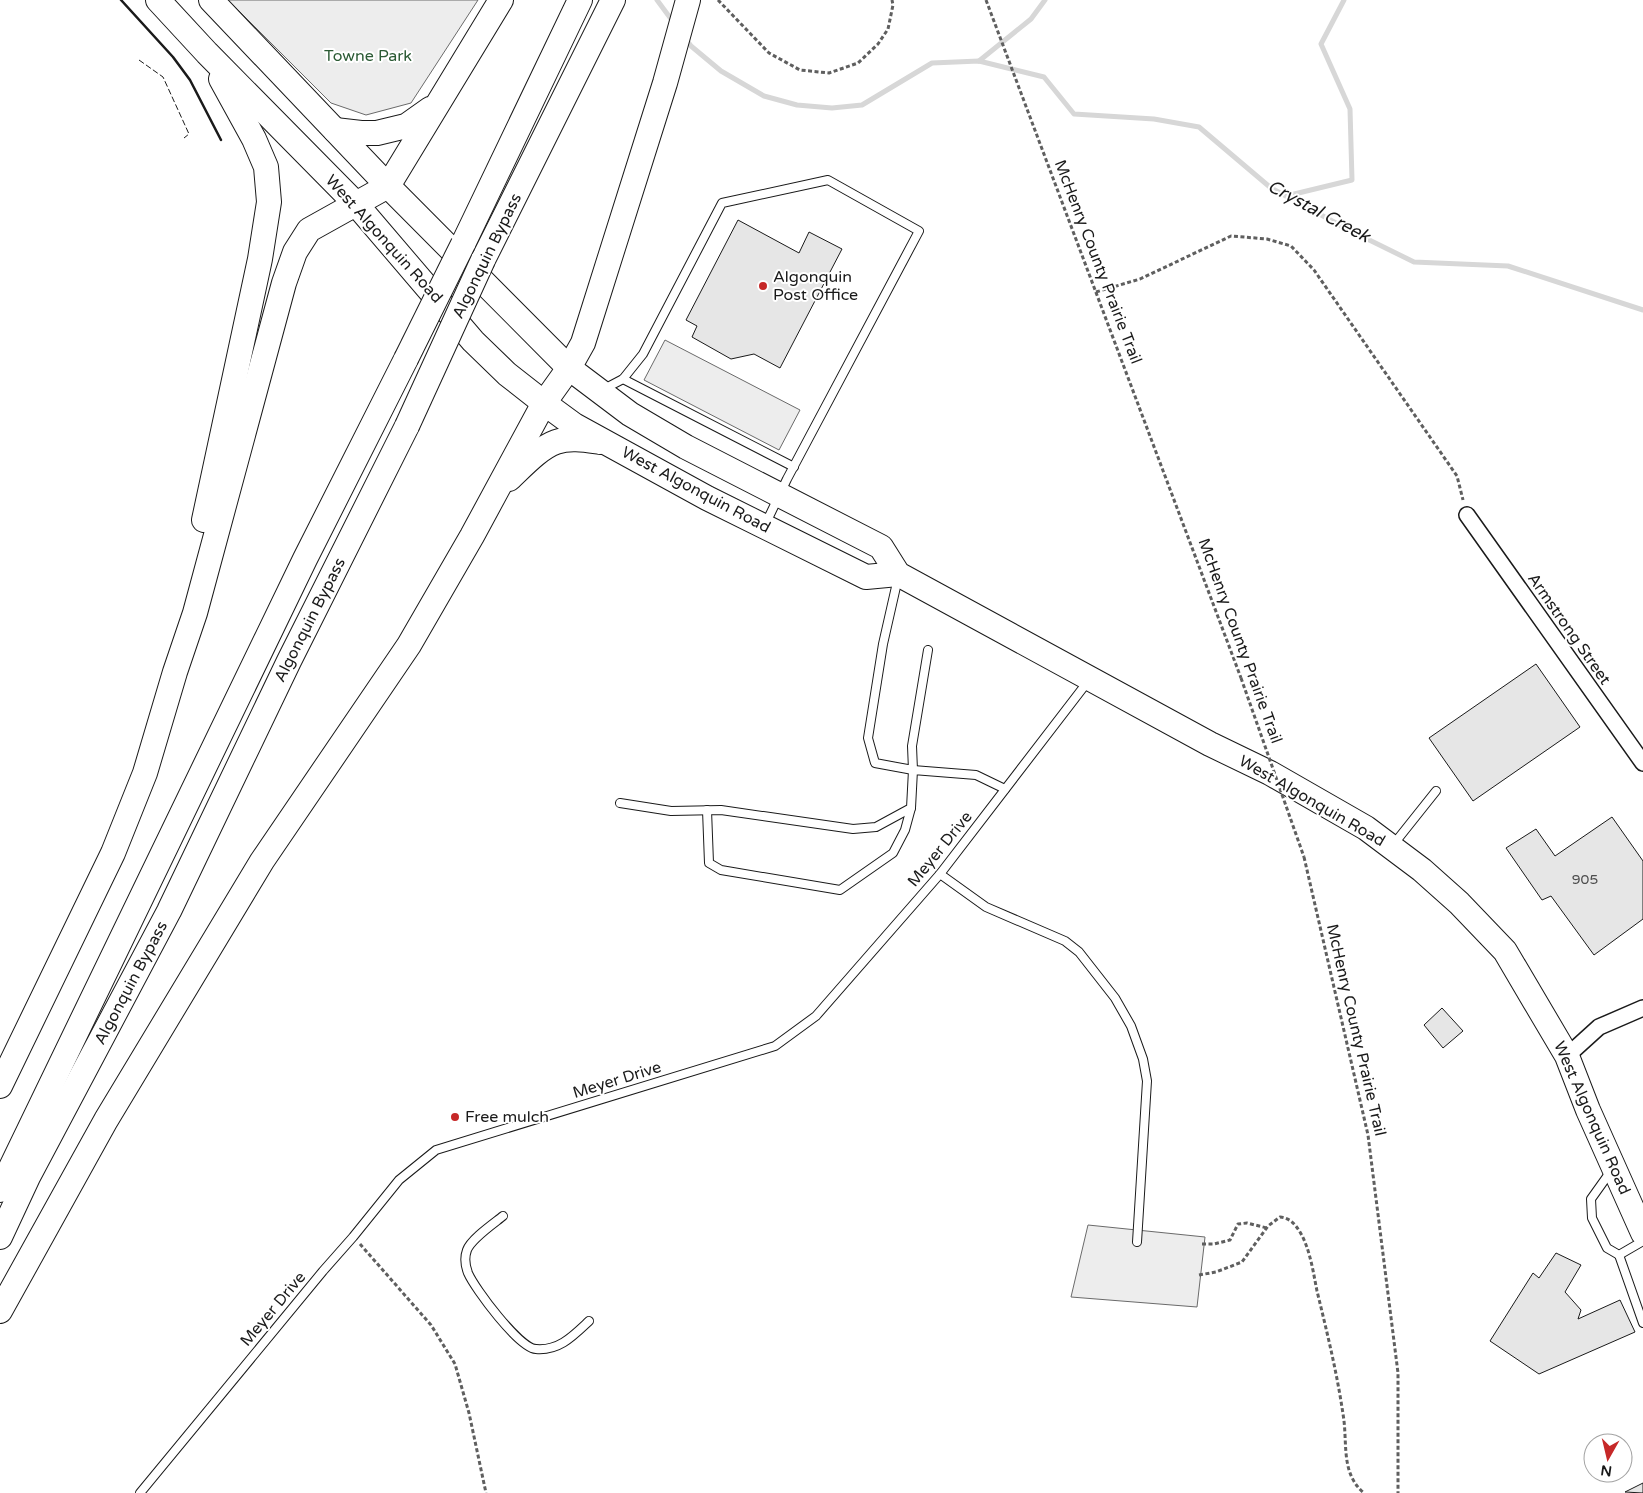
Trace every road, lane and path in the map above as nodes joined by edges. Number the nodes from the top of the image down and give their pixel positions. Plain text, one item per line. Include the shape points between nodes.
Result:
1 (158, 0) edge
2 (211, 0) edge
3 (501, 0) edge
4 (613, 0) edge
5 (688, 0) edge
6 (718, 0) edge
7 (892, 0) edge
8 (986, 0) edge
9 (578, 4) edge
10 (207, 53) junction
11 (439, 102) junction
12 (335, 130) junction
13 (388, 186) junction
14 (356, 204) junction
15 (1096, 292) junction
16 (569, 368) junction
17 (623, 379) junction
18 (600, 391) junction
19 (544, 403) junction
20 (606, 442) junction
21 (794, 467) junction
22 (779, 495) junction
23 (491, 499) junction
24 (1467, 516) joint
25 (764, 526) junction
26 (898, 574) junction
27 (928, 650) dead end
28 (175, 672) junction
29 (1090, 679) junction
30 (1643, 763) edge
31 (913, 770) junction
32 (1005, 789) junction
33 (1436, 791) dead end
34 (620, 802) dead end
35 (911, 808) junction
36 (707, 810) junction
37 (1392, 847) junction
38 (940, 874) junction
39 (1643, 1008) edge
40 (1567, 1056) junction
41 (0, 1086) edge
42 (1614, 1167) junction
43 (0, 1190) edge
44 (503, 1216) dead end
45 (1267, 1228) junction
46 (1643, 1234) edge
47 (0, 1237) edge
48 (353, 1237) junction
49 (1643, 1241) edge
50 (1137, 1242) dead end
51 (1202, 1244) dead end
52 (1619, 1255) junction
53 (1199, 1275) dead end
54 (0, 1311) edge
55 (588, 1322) dead end
56 (1643, 1323) edge
57 (140, 1493) edge
58 (486, 1493) edge
59 (1364, 1493) edge
60 (1398, 1493) edge

1 - 10 main road, West Algonquin Road
2 - 12 main road, West Algonquin Road
3 - 11 main road
4 - 47 main road, Algonquin Bypass, bridge via 483,260 407,426 169,910 28,1176
5 - 16 main road via 583,343
6 - 7 path via 769,52 800,70 829,73 858,63 878,44 888,29
8 - 15 path, McHenry County Prairie Trail
9 - 43 main road, Algonquin Bypass, bridge
10 - 14 main road, West Algonquin Road
10 - 28 main road via 266,167 269,202 247,322 182,614
11 - 12 main road via 406,126 376,133
11 - 13 main road
12 - 13 main road, West Algonquin Road
13 - 14 main road
13 - 16 main road, West Algonquin Road
14 - 19 main road, West Algonquin Road via 473,341
14 - 28 main road via 309,230 295,252 281,293 195,613
15 - 24 path via 1140,279 1231,236 1267,239 1291,246 1314,270 1457,476
15 - 60 path, McHenry County Prairie Trail, bridge via 1241,678 1304,857 1368,1135 1398,1373
16 - 18 main road, West Algonquin Road
16 - 19 main road
17 - 18 lane
17 - 21 lane
17 - 21 lane via 643,354 722,203 828,180 919,232
18 - 22 main road, West Algonquin Road via 630,414 686,447
19 - 20 main road, West Algonquin Road via 574,425
19 - 23 main road
20 - 23 main road via 573,439 556,442 528,460
20 - 25 main road, West Algonquin Road
21 - 22 lane
22 - 25 lane
22 - 26 main road, West Algonquin Road via 882,547
23 - 54 main road via 409,644 252,878 106,1120
24 - 30 street, Armstrong Street
25 - 26 main road, West Algonquin Road via 866,577
26 - 29 main road, West Algonquin Road
26 - 31 lane via 868,738 875,763
27 - 31 lane via 912,746
28 - 41 main road via 145,773 113,853
29 - 32 lane, Meyer Drive
29 - 37 main road, West Algonquin Road via 1270,773 1366,828
31 - 32 lane via 976,775
31 - 35 lane
32 - 38 lane, Meyer Drive
33 - 37 lane
34 - 36 lane via 671,811
35 - 36 lane via 876,828 853,829
35 - 36 lane via 905,830 893,853 840,890 722,870 709,863
37 - 40 main road, West Algonquin Road via 1459,903 1505,951
38 - 48 lane, Meyer Drive via 816,1016 775,1046 436,1150 399,1180
38 - 50 lane via 986,907 1065,941 1079,952 1115,998 1131,1026 1147,1081
39 - 40 street via 1599,1027
40 - 42 main road, West Algonquin Road
42 - 46 main road, West Algonquin Road
42 - 52 lane via 1591,1199 1592,1218 1607,1248
44 - 55 lane via 467,1249 464,1261 478,1292 520,1341 533,1349 550,1349 566,1342
45 - 51 path via 1238,1224 1230,1240
45 - 53 path via 1242,1262
45 - 59 path via 1280,1217 1285,1217 1293,1222 1308,1248 1344,1416 1345,1454 1350,1475
48 - 57 lane, Meyer Drive via 322,1270
48 - 58 path via 431,1325 456,1364
49 - 52 lane
52 - 56 lane

